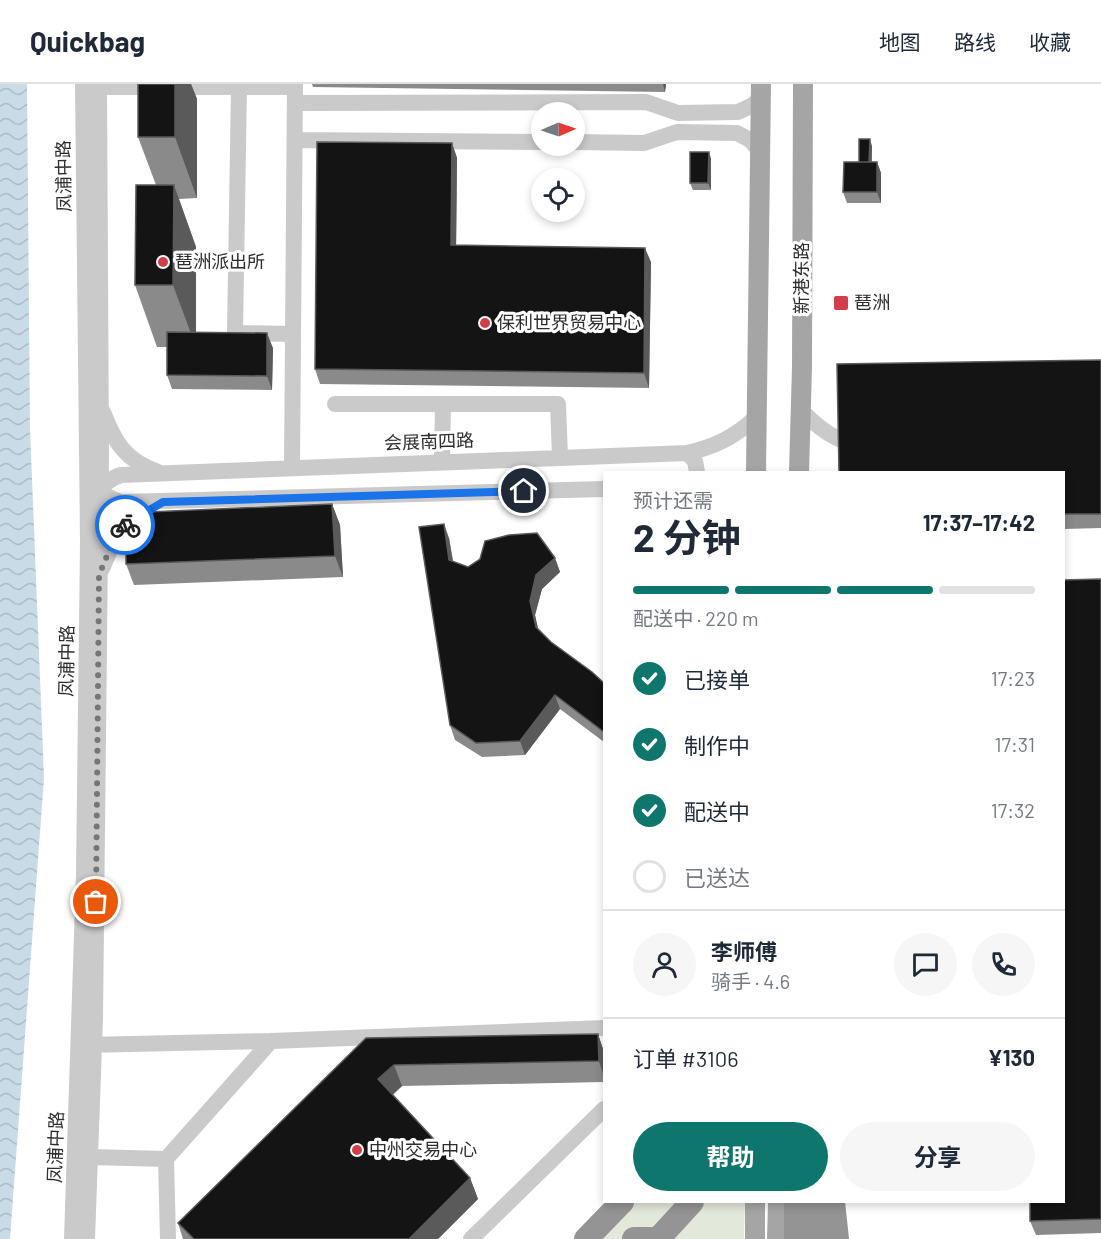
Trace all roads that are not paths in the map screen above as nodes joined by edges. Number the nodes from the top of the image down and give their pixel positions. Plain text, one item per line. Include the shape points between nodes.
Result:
1 (803, 84) edge
2 (94, 85) edge
3 (239, 87) junction
4 (295, 91) edge
5 (760, 91) edge
6 (295, 140) junction
7 (531, 142) edge
8 (585, 142) edge
9 (759, 150) junction
10 (293, 334) junction
11 (100, 404) junction
12 (443, 404) junction
13 (335, 405) dead end
14 (801, 410) junction
15 (756, 418) junction
16 (875, 448) edge
17 (687, 453) junction
18 (560, 457) junction
19 (88, 461) junction
20 (442, 461) junction
21 (292, 467) junction
22 (697, 471) edge
23 (756, 471) edge
24 (799, 471) edge
25 (162, 473) junction
26 (603, 489) edge
27 (100, 490) junction
28 (163, 502) junction
29 (88, 518) junction
30 (99, 575) junction
31 (603, 1028) edge
32 (271, 1041) junction
33 (87, 1045) junction
34 (603, 1110) edge
35 (90, 1157) junction
36 (166, 1159) junction
37 (621, 1203) edge
38 (692, 1203) edge
39 (755, 1203) edge
40 (778, 1203) edge
41 (795, 1203) edge
42 (812, 1203) edge
43 (833, 1203) edge
44 (72, 1239) edge
45 (87, 1239) edge
46 (168, 1239) edge
47 (471, 1239) edge
48 (586, 1239) edge
49 (634, 1239) edge
50 (660, 1239) edge
51 (754, 1239) edge
52 (777, 1239) edge
53 (796, 1239) edge
54 (814, 1239) edge
55 (837, 1239) edge

1 - 14 main road, 新港东路
2 - 3 street
2 - 11 street, 凤浦中路
2 - 19 street, 凤浦中路
3 - 4 street
3 - 10 street via 235,333
4 - 5 street via 645,102 678,112 738,112 747,109
4 - 6 street
5 - 9 main road
6 - 7 street
6 - 10 street
8 - 9 street via 644,142 677,132 737,133
9 - 15 main road
10 - 21 street
11 - 25 street via 120,447 144,467
11 - 27 street, 凤浦中路
12 - 13 street
12 - 18 street via 558,404
12 - 20 street
14 - 16 street via 817,427 840,441
14 - 24 main road, 新港东路
15 - 17 street, 会展南四路 via 718,444
15 - 23 main road
17 - 18 street, 会展南四路
17 - 22 street via 695,461
18 - 20 street, 会展南四路
19 - 27 street
19 - 29 street, 凤浦中路
20 - 21 street, 会展南四路
21 - 25 street, 会展南四路
25 - 27 street, 会展南四路 via 120,475
26 - 28 street
27 - 28 street via 114,501
27 - 29 street
27 - 30 street, 凤浦中路
28 - 30 street via 125,525
29 - 33 street, 凤浦中路 via 84,885
30 - 33 street, 凤浦中路
31 - 32 street
32 - 33 street
32 - 36 street
33 - 35 street, 凤浦中路
33 - 44 street, 凤浦中路
34 - 47 street
35 - 36 street
35 - 45 street, 凤浦中路
36 - 46 street
37 - 48 highway
38 - 50 highway, bridge
39 - 51 main road
40 - 52 main road
41 - 53 highway
42 - 54 highway
43 - 55 highway
49 - 50 highway

